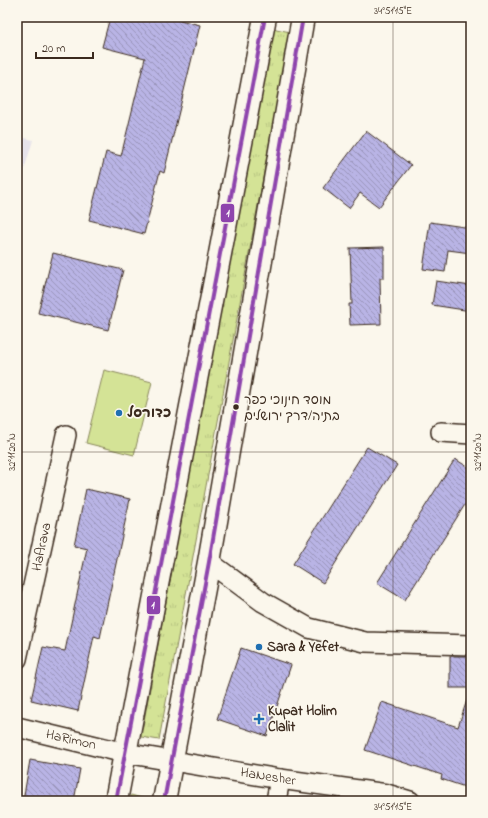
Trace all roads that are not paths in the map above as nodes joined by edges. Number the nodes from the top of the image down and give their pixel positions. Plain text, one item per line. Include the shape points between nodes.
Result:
1 (265, 17) edge
2 (303, 17) edge
3 (441, 432) dead end
4 (471, 434) edge
5 (66, 435) dead end
6 (209, 562) junction
7 (21, 618) edge
8 (471, 645) edge
9 (17, 659) edge
10 (17, 727) edge
11 (125, 753) junction
12 (170, 761) junction
13 (280, 779) junction
14 (116, 801) edge
15 (164, 801) edge
16 (276, 801) edge
17 (410, 801) edge

1 - 11 main road
2 - 6 main road
3 - 4 street
5 - 7 street, HaArava
6 - 8 street via 263,602 309,628 365,642
6 - 12 main road
7 - 9 street, HaArava
10 - 11 street, HaRimon
11 - 12 street, HaNesher
11 - 14 main road
12 - 13 street, HaNesher
12 - 15 main road
13 - 16 street
13 - 17 street, HaNesher via 387,794

